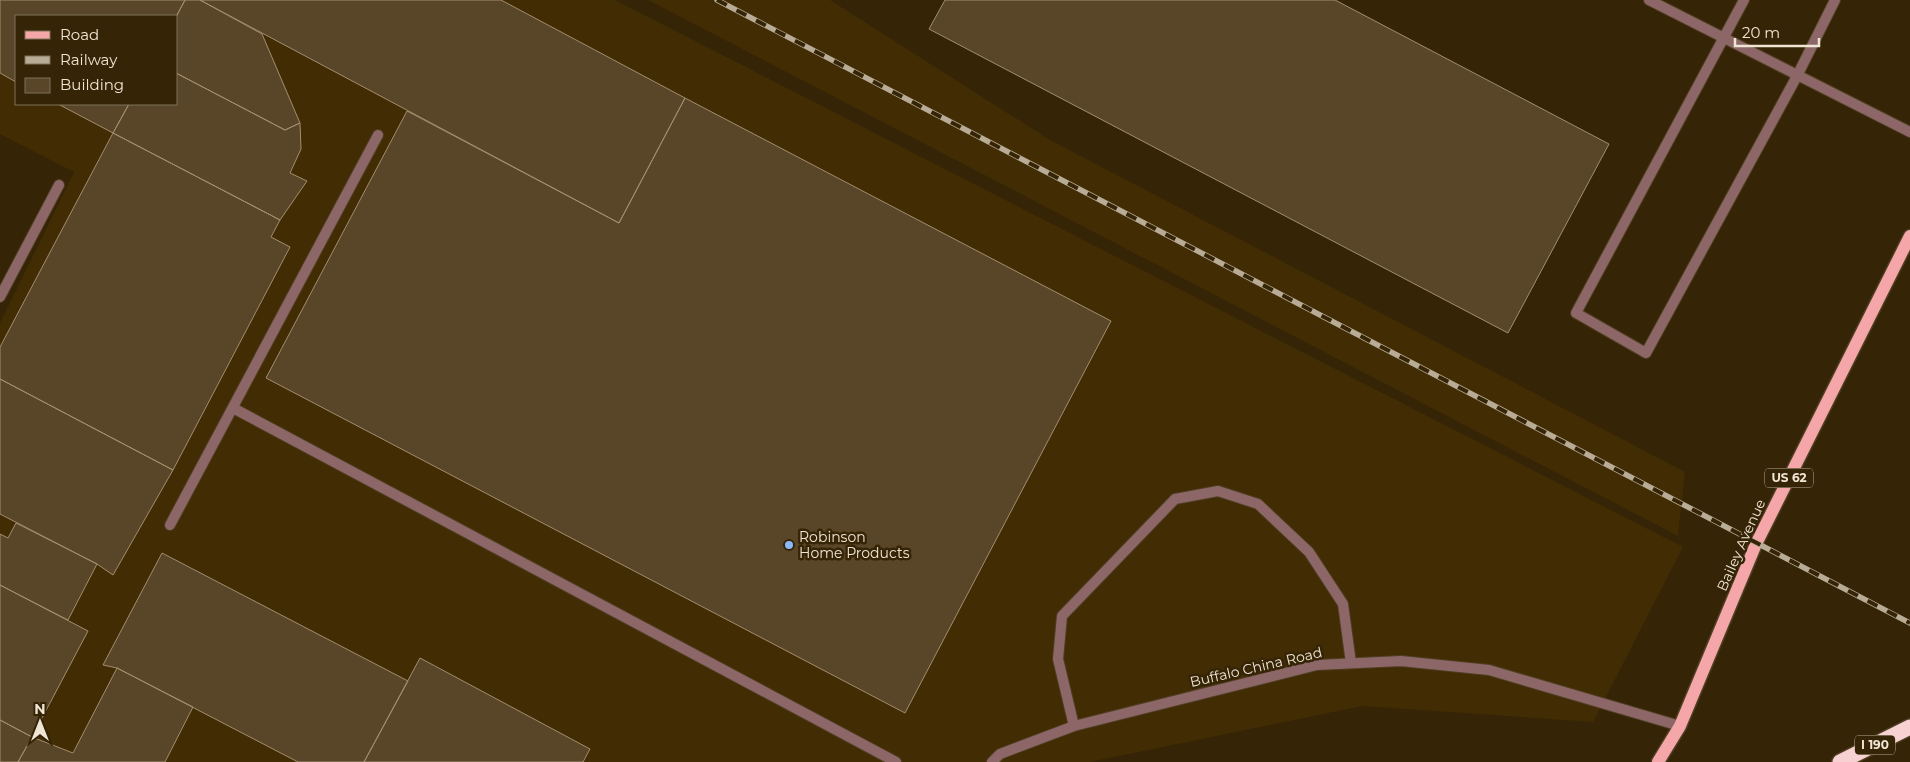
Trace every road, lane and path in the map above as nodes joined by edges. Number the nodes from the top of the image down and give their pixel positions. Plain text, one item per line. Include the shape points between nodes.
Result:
1 (1649, 0) edge
2 (1744, 0) edge
3 (1835, 0) edge
4 (1724, 39) junction
5 (1797, 76) junction
6 (1910, 132) edge
7 (378, 135) dead end
8 (59, 185) dead end
9 (1910, 236) edge
10 (0, 297) edge
11 (233, 408) junction
12 (170, 525) dead end
13 (1352, 663) junction
14 (1074, 726) junction
15 (1680, 726) junction
16 (1910, 727) edge
17 (896, 762) edge
18 (992, 762) edge
19 (1658, 762) edge
20 (1840, 762) edge

1 - 4 street
2 - 4 street
3 - 5 street
4 - 5 street
4 - 5 street via 1576,313 1646,353
5 - 6 street
7 - 11 street
8 - 10 street
9 - 15 main road, Bailey Avenue / US 62 via 1756,544
11 - 12 street
11 - 17 street
13 - 14 street, Buffalo China Road via 1317,665
13 - 14 street via 1343,604 1309,552 1258,504 1218,491 1175,500 1062,616 1058,659
13 - 15 street, Buffalo China Road via 1401,661 1489,670
14 - 18 street, Buffalo China Road via 1000,754
15 - 19 main road, Bailey Avenue / US 62
16 - 20 highway, I 190

